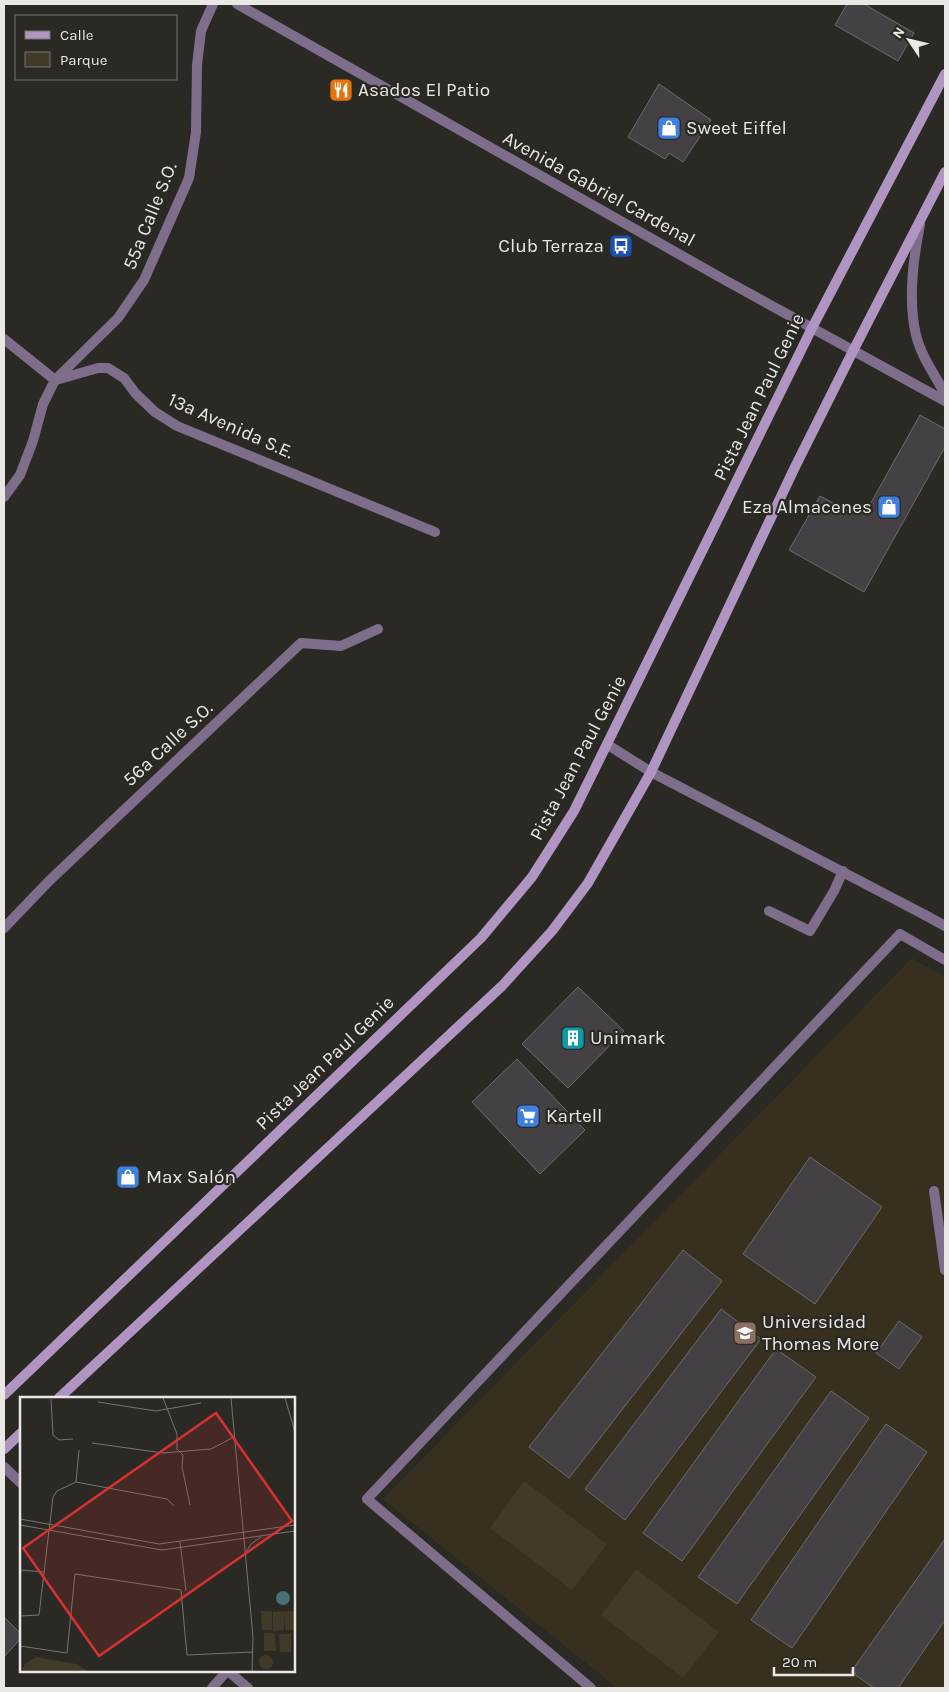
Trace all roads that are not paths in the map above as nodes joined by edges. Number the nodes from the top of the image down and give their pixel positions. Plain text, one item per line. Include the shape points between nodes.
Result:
1 (212, 4) edge
2 (237, 4) edge
3 (945, 74) edge
4 (945, 172) edge
5 (920, 220) junction
6 (812, 328) junction
7 (4, 339) edge
8 (853, 351) junction
9 (54, 380) junction
10 (945, 394) edge
11 (945, 401) edge
12 (4, 497) edge
13 (435, 532) dead end
14 (378, 629) dead end
15 (608, 745) junction
16 (651, 772) junction
17 (844, 871) junction
18 (769, 911) dead end
19 (945, 926) edge
20 (4, 928) edge
21 (945, 960) edge
22 (934, 1191) dead end
23 (945, 1270) edge
24 (4, 1395) edge
25 (60, 1397) edge
26 (20, 1434) edge
27 (4, 1449) edge
28 (4, 1467) edge
29 (20, 1482) edge
30 (227, 1672) edge
31 (229, 1672) edge
32 (212, 1688) edge
33 (248, 1688) edge
34 (591, 1688) edge

1 - 9 street, 55a Calle S.O. via 201,31 196,132 189,178 144,280 118,318
2 - 6 street, Avenida Gabriel Cardenal
3 - 6 main road, Pista Jean Paul Genie
4 - 5 main road
5 - 8 main road
5 - 10 street via 912,282 916,336
6 - 8 street, Avenida Gabriel Cardenal
6 - 15 main road, Pista Jean Paul Genie
7 - 9 street
8 - 11 street, Avenida Gabriel Cardenal
8 - 16 main road
9 - 12 street via 20,476
9 - 13 street, 13a Avenida S.E. via 108,368 124,378 155,412 177,426
14 - 20 street, 56a Calle S.O. via 341,646 301,643 49,881
15 - 16 street
15 - 24 main road, Pista Jean Paul Genie via 574,811 532,877 481,938
16 - 17 street
16 - 25 main road via 588,884 552,931 502,986
17 - 18 street via 810,931
17 - 19 street
21 - 34 street via 900,934 367,1499
22 - 23 street
26 - 27 main road
28 - 29 street
30 - 32 street
31 - 33 street

